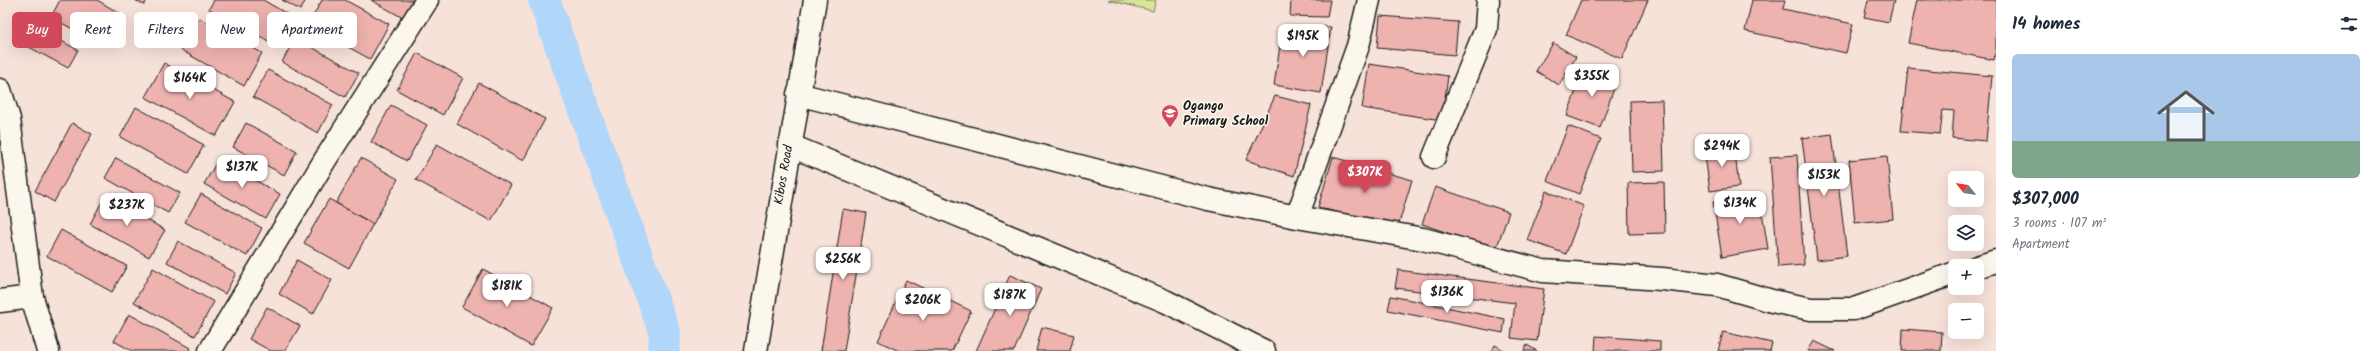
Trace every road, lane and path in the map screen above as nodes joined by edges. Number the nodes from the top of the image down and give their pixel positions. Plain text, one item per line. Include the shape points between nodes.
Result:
1 (427, 0) edge
2 (815, 0) edge
3 (1369, 0) edge
4 (1488, 0) edge
5 (0, 90) edge
6 (798, 94) junction
7 (789, 145) junction
8 (1434, 157) dead end
9 (1297, 217) junction
10 (1996, 261) edge
11 (1984, 265) edge
12 (1948, 275) edge
13 (32, 297) junction
14 (0, 301) edge
15 (48, 351) edge
16 (210, 351) edge
17 (756, 351) edge
18 (1264, 351) edge

1 - 16 street via 325,160
2 - 6 street, Kibos Road
3 - 9 street via 1358,46
4 - 8 street via 1486,29
5 - 13 street via 9,119
6 - 7 street, Kibos Road
6 - 9 street via 1208,199
7 - 17 street, Kibos Road
7 - 18 street via 1164,301
9 - 12 street via 1422,239 1543,271 1717,285 1811,309 1854,309
10 - 11 street
13 - 14 street
13 - 15 street

